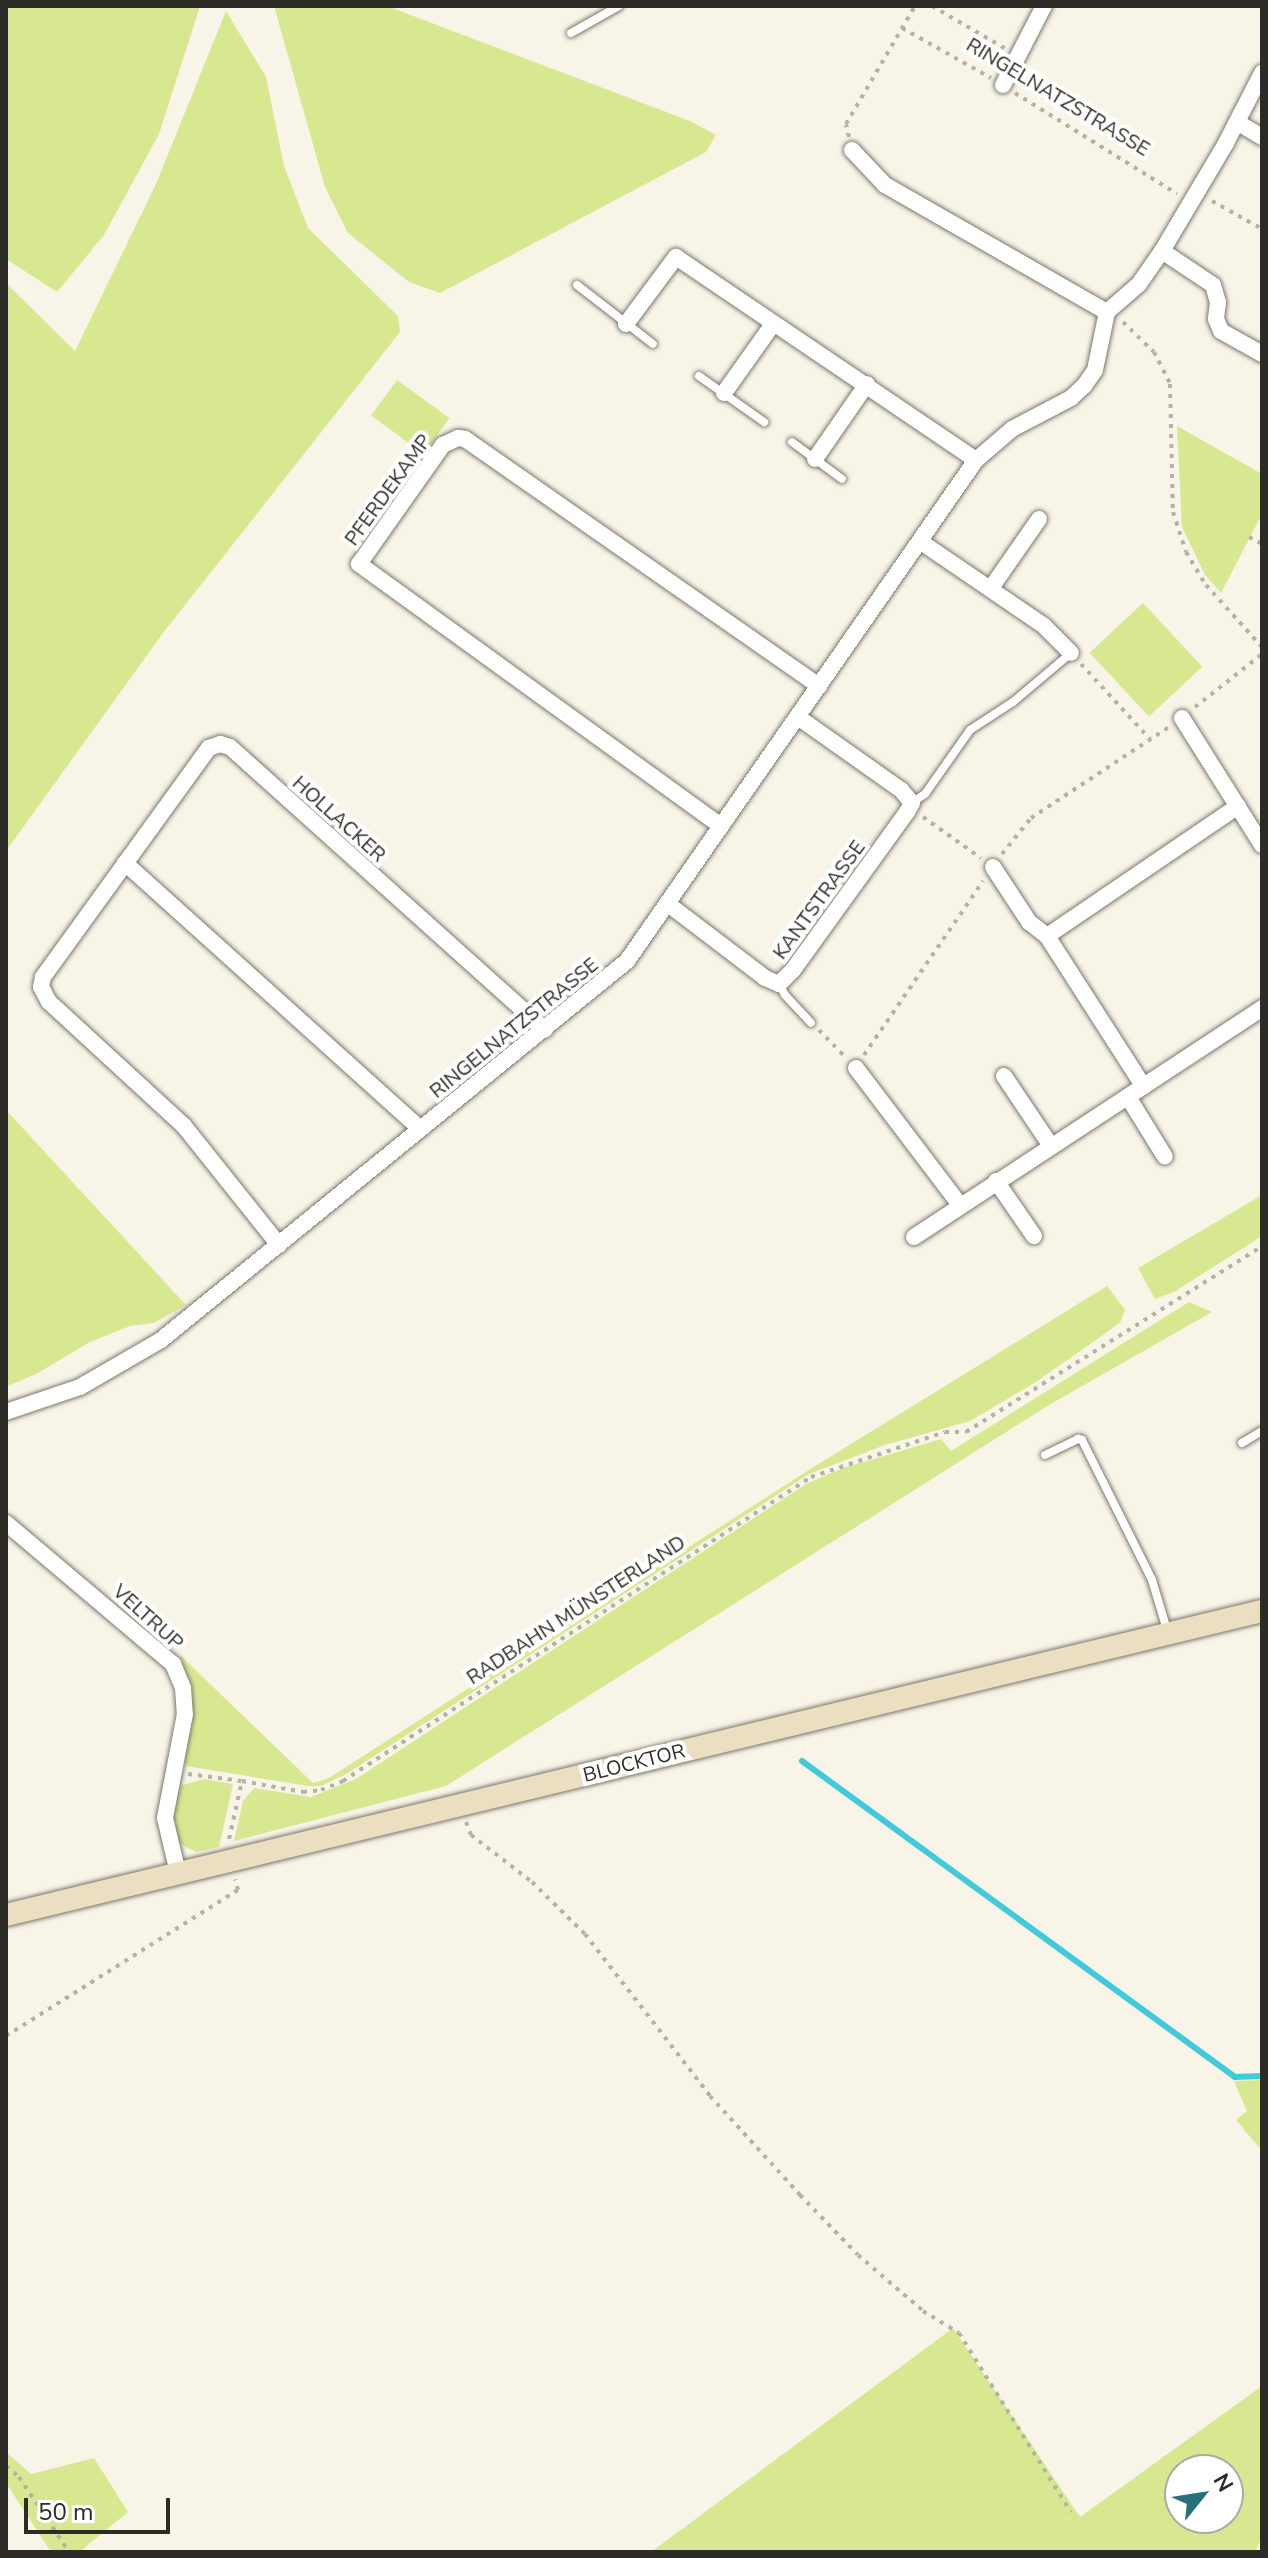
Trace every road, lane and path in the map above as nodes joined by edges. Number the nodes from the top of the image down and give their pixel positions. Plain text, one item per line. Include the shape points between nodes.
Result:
1 (619, 6) edge
2 (915, 6) edge
3 (932, 6) edge
4 (1044, 6) edge
5 (902, 28) junction
6 (571, 33) dead end
7 (1018, 56) junction
8 (1262, 73) edge
9 (1003, 85) junction
10 (1237, 122) junction
11 (1262, 137) edge
12 (852, 150) joint
13 (1199, 201) junction
14 (1262, 229) edge
15 (1162, 251) junction
16 (577, 285) dead end
17 (1107, 312) junction
18 (626, 324) junction
19 (773, 324) junction
20 (653, 344) dead end
21 (1262, 354) edge
22 (699, 376) dead end
23 (867, 384) junction
24 (724, 393) junction
25 (764, 422) dead end
26 (792, 442) dead end
27 (815, 459) junction
28 (976, 460) junction
29 (842, 479) dead end
30 (1039, 519) dead end
31 (1249, 537) dead end
32 (921, 542) junction
33 (1262, 544) edge
34 (991, 588) junction
35 (1262, 647) edge
36 (1071, 653) junction
37 (1262, 654) edge
38 (819, 686) junction
39 (798, 717) junction
40 (1182, 718) junction
41 (1150, 739) junction
42 (912, 803) junction
43 (1238, 806) junction
44 (721, 826) junction
45 (1262, 845) edge
46 (125, 863) junction
47 (993, 867) junction
48 (668, 904) junction
49 (1047, 936) junction
50 (779, 984) junction
51 (1259, 1016) edge
52 (811, 1023) joint
53 (545, 1030) junction
54 (856, 1068) junction
55 (1004, 1076) dead end
56 (1144, 1087) junction
57 (1128, 1097) junction
58 (420, 1129) junction
59 (1051, 1146) junction
60 (1165, 1157) dead end
61 (996, 1181) junction
62 (960, 1205) junction
63 (1034, 1236) dead end
64 (914, 1237) dead end
65 (279, 1245) junction
66 (1262, 1246) edge
67 (6, 1412) edge
68 (1262, 1431) edge
69 (1242, 1443) dead end
70 (1045, 1455) dead end
71 (6, 1523) edge
72 (1262, 1611) edge
73 (1168, 1634) junction
74 (174, 1772) junction
75 (242, 1781) junction
76 (460, 1805) junction
77 (228, 1845) dead end
78 (178, 1873) junction
79 (236, 1881) dead end
80 (6, 1915) edge
81 (6, 2036) edge
82 (6, 2466) edge
83 (1071, 2512) dead end
84 (69, 2552) edge

1 - 6 lane
2 - 5 path
3 - 7 path
4 - 7 street
5 - 9 path, RINGELNATZSTRASSE
5 - 12 path via 846,124
7 - 9 street
8 - 10 street
9 - 13 path, RINGELNATZSTRASSE
10 - 11 street
10 - 13 street
12 - 17 street via 885,185
13 - 14 path, RINGELNATZSTRASSE
13 - 15 street
15 - 17 street via 1139,284
15 - 21 street via 1213,285 1221,331
16 - 18 lane
17 - 28 street, RINGELNATZSTRASSE via 1095,370 1084,386 1012,429
17 - 35 path via 1133,328 1154,352 1170,384 1173,512 1186,552 1206,585
18 - 19 street via 676,257
18 - 20 lane
19 - 23 street
19 - 24 street
22 - 24 lane
23 - 27 street
23 - 28 street
24 - 25 lane
26 - 27 lane
27 - 29 lane
28 - 32 street, RINGELNATZSTRASSE
30 - 34 street
31 - 33 path
32 - 34 street
32 - 38 street, RINGELNATZSTRASSE
34 - 36 street
36 - 41 path
36 - 42 lane, KANTSTRASSE via 970,730 925,794
37 - 40 path
38 - 39 street, RINGELNATZSTRASSE
38 - 44 street, PFERDEKAMP via 465,439 443,445 359,564
39 - 42 street
39 - 44 street, RINGELNATZSTRASSE
40 - 41 path
40 - 43 street
41 - 47 path via 1031,818
42 - 47 path via 923,817
42 - 50 street, KANTSTRASSE
43 - 45 street
43 - 49 street
44 - 48 street, RINGELNATZSTRASSE
46 - 53 street, HOLLACKER via 209,748 230,747
46 - 58 street
46 - 65 street, HOLLACKER via 43,977 43,993 184,1126
47 - 49 street via 1029,922
47 - 54 path
48 - 50 street, KANTSTRASSE
48 - 53 street, RINGELNATZSTRASSE via 613,976
49 - 56 street
50 - 52 lane
51 - 56 street
52 - 54 path
53 - 58 street, RINGELNATZSTRASSE
54 - 62 street
55 - 59 street
56 - 57 street
57 - 59 street
57 - 60 street
58 - 65 street, RINGELNATZSTRASSE
59 - 61 street
61 - 62 street
61 - 63 street
62 - 64 street
65 - 67 street, RINGELNATZSTRASSE via 130,1361 80,1387
66 - 75 path, RADBAHN MÜNSTERLAND via 966,1432 945,1432 811,1477 343,1781 303,1792
68 - 69 lane
70 - 73 lane via 1082,1440 1152,1580
71 - 74 street, VELTRUP via 173,1664 183,1688 185,1714
72 - 73 main road, BLOCKTOR
73 - 76 main road, BLOCKTOR
74 - 75 path, RADBAHN MÜNSTERLAND
74 - 78 street, VELTRUP via 165,1818
75 - 77 path
76 - 78 main road, BLOCKTOR
76 - 83 path via 471,1835 532,1882 585,1934 710,2096 800,2195 923,2311 959,2333
78 - 80 main road, BLOCKTOR
79 - 81 path via 238,1890
82 - 84 path

